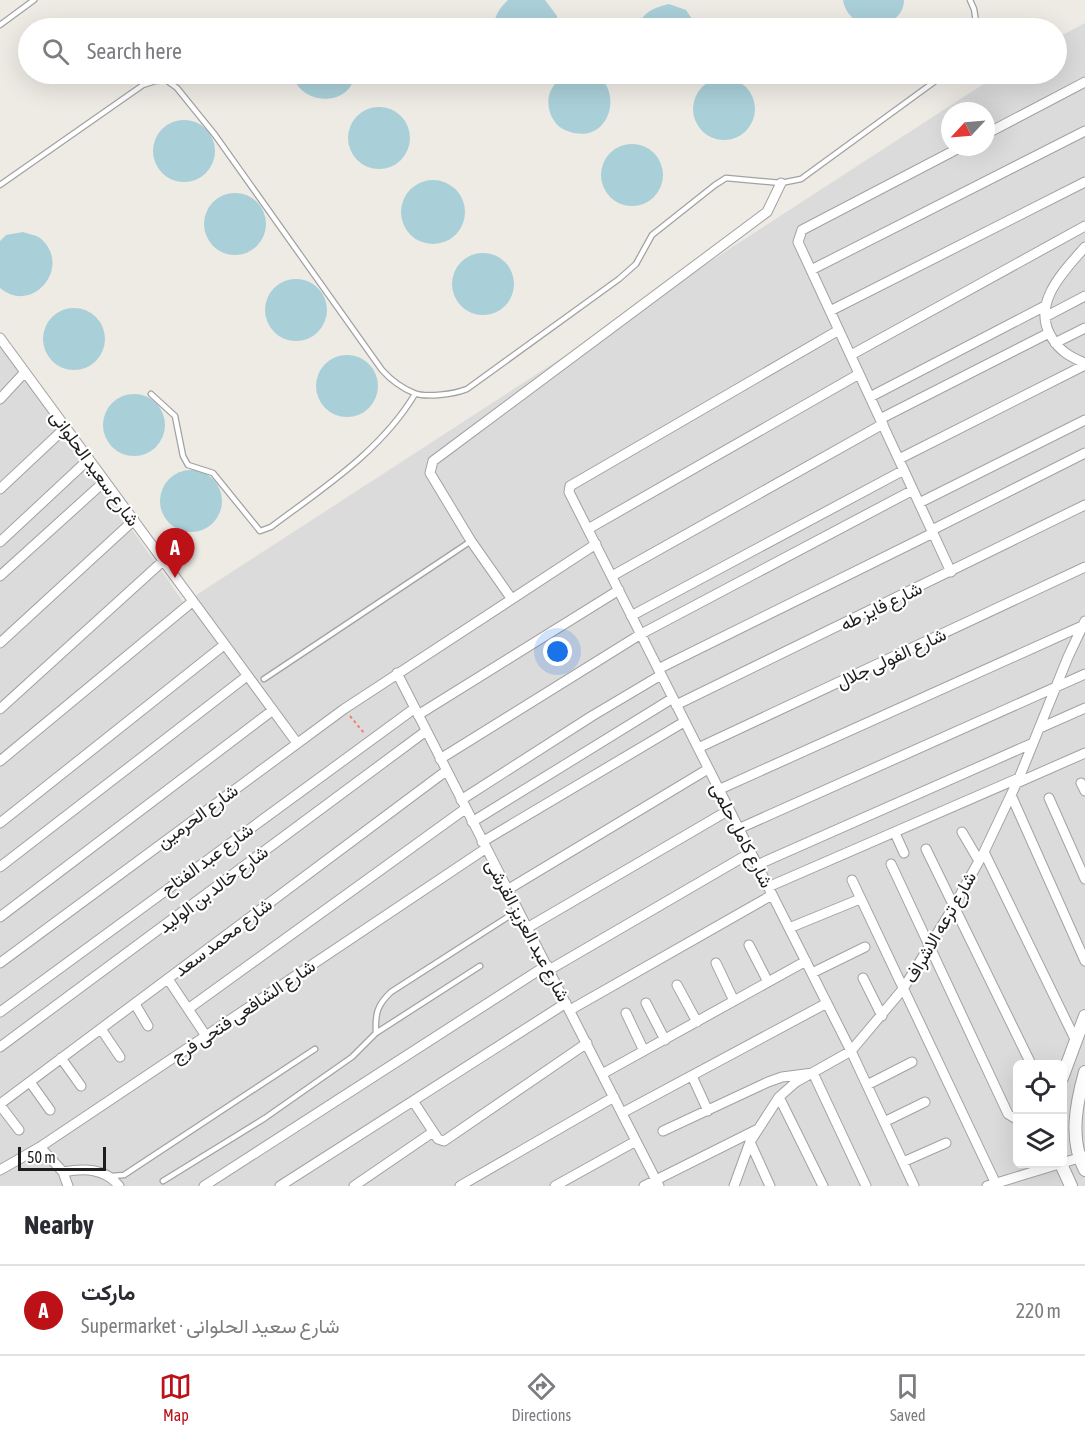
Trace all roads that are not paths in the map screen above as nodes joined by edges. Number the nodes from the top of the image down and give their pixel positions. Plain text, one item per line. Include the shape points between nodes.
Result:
1 (34, 0) edge
2 (970, 0) edge
3 (975, 18) edge
4 (0, 25) edge
5 (1085, 82) edge
6 (146, 84) edge
7 (172, 84) edge
8 (931, 84) edge
9 (995, 129) edge
10 (1085, 131) edge
11 (944, 156) edge
12 (1085, 182) edge
13 (781, 183) junction
14 (0, 185) edge
15 (1085, 226) edge
16 (1085, 247) edge
17 (811, 270) junction
18 (1085, 296) edge
19 (1045, 306) junction
20 (830, 311) junction
21 (1045, 317) junction
22 (1085, 328) edge
23 (839, 330) junction
24 (1049, 333) junction
25 (0, 338) edge
26 (1055, 343) junction
27 (851, 355) junction
28 (1085, 364) edge
29 (25, 372) junction
30 (859, 374) junction
31 (152, 394) dead end
32 (415, 394) junction
33 (870, 397) junction
34 (0, 399) edge
35 (1085, 420) edge
36 (881, 421) junction
37 (66, 427) junction
38 (1085, 453) edge
39 (89, 459) junction
40 (899, 459) junction
41 (904, 470) junction
42 (105, 481) junction
43 (0, 489) edge
44 (913, 490) junction
45 (919, 503) junction
46 (1085, 505) edge
47 (134, 520) junction
48 (588, 529) junction
49 (933, 531) junction
50 (471, 541) junction
51 (0, 542) edge
52 (596, 544) junction
53 (163, 561) junction
54 (1085, 567) edge
55 (951, 572) junction
56 (0, 576) edge
57 (612, 576) junction
58 (619, 590) junction
59 (511, 598) junction
60 (192, 602) junction
61 (632, 616) junction
62 (1083, 624) edge
63 (641, 634) junction
64 (0, 643) edge
65 (224, 645) junction
66 (660, 672) junction
67 (397, 673) junction
68 (1085, 674) edge
69 (247, 676) junction
70 (264, 678) dead end
71 (1057, 687) junction
72 (675, 702) junction
73 (1085, 708) edge
74 (0, 709) edge
75 (273, 710) junction
76 (416, 712) junction
77 (684, 722) junction
78 (1040, 728) junction
79 (426, 731) junction
80 (297, 743) junction
81 (1034, 743) junction
82 (698, 748) junction
83 (1085, 753) edge
84 (440, 759) junction
85 (0, 760) edge
86 (708, 768) junction
87 (446, 771) junction
88 (1018, 781) junction
89 (718, 790) junction
90 (1011, 795) junction
91 (1049, 798) dead end
92 (463, 805) junction
93 (729, 810) junction
94 (471, 822) junction
95 (0, 823) edge
96 (738, 830) junction
97 (962, 832) dead end
98 (895, 833) junction
99 (483, 845) junction
100 (926, 849) dead end
101 (750, 853) junction
102 (904, 853) dead end
103 (981, 857) junction
104 (891, 864) dead end
105 (757, 865) junction
106 (0, 867) edge
107 (1085, 879) edge
108 (852, 880) dead end
109 (507, 890) junction
110 (770, 891) junction
111 (860, 898) junction
112 (954, 906) junction
113 (517, 911) junction
114 (0, 917) edge
115 (527, 928) junction
116 (789, 928) junction
117 (749, 945) dead end
118 (930, 946) junction
119 (865, 947) dead end
120 (806, 961) junction
121 (1085, 961) edge
122 (0, 963) edge
123 (716, 963) dead end
124 (480, 966) dead end
125 (548, 967) junction
126 (812, 973) junction
127 (863, 978) dead end
128 (168, 979) junction
129 (768, 982) junction
130 (677, 985) dead end
131 (903, 989) junction
132 (734, 1001) junction
133 (646, 1003) dead end
134 (827, 1003) junction
135 (135, 1004) junction
136 (568, 1007) junction
137 (188, 1009) junction
138 (0, 1012) edge
139 (626, 1013) dead end
140 (882, 1016) junction
141 (1085, 1016) edge
142 (697, 1022) junction
143 (148, 1026) dead end
144 (101, 1029) junction
145 (376, 1033) junction
146 (206, 1036) junction
147 (1075, 1039) junction
148 (664, 1040) junction
149 (587, 1043) junction
150 (0, 1047) edge
151 (315, 1049) dead end
152 (645, 1051) junction
153 (851, 1051) junction
154 (120, 1057) dead end
155 (61, 1058) junction
156 (1029, 1060) edge
157 (912, 1062) dead end
158 (1067, 1062) edge
159 (1085, 1072) edge
160 (813, 1073) junction
161 (603, 1074) junction
162 (692, 1076) junction
163 (30, 1082) junction
164 (867, 1085) junction
165 (81, 1086) dead end
166 (779, 1096) junction
167 (614, 1097) junction
168 (413, 1101) junction
169 (925, 1101) dead end
170 (0, 1104) edge
171 (50, 1110) dead end
172 (708, 1111) junction
173 (622, 1113) junction
174 (1013, 1117) edge
175 (884, 1122) junction
176 (19, 1130) dead end
177 (756, 1130) junction
178 (663, 1131) dead end
179 (433, 1132) junction
180 (636, 1141) junction
181 (750, 1142) junction
182 (946, 1143) dead end
183 (40, 1147) junction
184 (1082, 1157) edge
185 (903, 1162) junction
186 (1067, 1162) edge
187 (1048, 1168) edge
188 (1063, 1168) edge
189 (0, 1170) edge
190 (1085, 1170) edge
191 (63, 1172) junction
192 (109, 1176) junction
193 (163, 1181) dead end
194 (658, 1183) edge
195 (991, 1185) edge
196 (68, 1186) edge
197 (119, 1186) edge
198 (204, 1186) edge
199 (280, 1186) edge
200 (354, 1186) edge
201 (460, 1186) edge
202 (555, 1186) edge
203 (644, 1186) edge
204 (734, 1186) edge
205 (770, 1186) edge
206 (823, 1186) edge
207 (866, 1186) edge
208 (914, 1186) edge
209 (1071, 1186) edge

1 - 4 lane
2 - 3 lane
5 - 9 street
6 - 14 lane
7 - 32 lane via 215,135 382,370
8 - 13 lane via 801,179
10 - 17 street
11 - 17 street via 802,230 798,242
12 - 20 street
13 - 32 lane via 726,178 652,235 636,264 619,279 467,389 457,394
13 - 50 street via 767,212 433,461 430,473
15 - 27 street
16 - 19 street via 1058,279
17 - 20 street
18 - 21 street
19 - 21 street
19 - 33 street
20 - 23 street
21 - 24 street
22 - 26 street
23 - 27 street
23 - 48 street, شارع كامل حلمى via 570,486 570,495
24 - 26 street
24 - 36 street
25 - 29 street, شارع سعيد الحلوانى
26 - 28 street via 1064,353
27 - 30 street
28 - 40 street
29 - 34 street
29 - 37 street, شارع سعيد الحلوانى
30 - 33 street
30 - 48 street
31 - 32 lane via 175,416 188,465 213,473 260,531 271,527 355,464 380,440
33 - 36 street
35 - 45 street
36 - 40 street
36 - 57 street
37 - 39 street, شارع سعيد الحلوانى
37 - 43 street
38 - 49 street
39 - 42 street, شارع سعيد الحلوانى
39 - 51 street
40 - 41 street
41 - 44 street
41 - 61 street
42 - 47 street, شارع سعيد الحلوانى
42 - 56 street
44 - 45 street
44 - 63 street
45 - 49 street
46 - 55 street, شارع فايز طه
47 - 53 street, شارع سعيد الحلوانى
47 - 64 street
48 - 52 street, شارع كامل حلمى
49 - 55 street
49 - 66 street
50 - 59 street
50 - 70 lane
52 - 57 street, شارع كامل حلمى
52 - 59 street, شارع الحرمين
53 - 60 street, شارع سعيد الحلوانى
53 - 74 street
54 - 82 street, شارع الفولى جلال
55 - 72 street, شارع فايز طه
57 - 58 street, شارع كامل حلمى
58 - 61 street, شارع كامل حلمى
58 - 76 street, شارع عبد الفتاح
59 - 67 street, شارع الحرمين
60 - 65 street, شارع سعيد الحلوانى
60 - 85 street
61 - 63 street, شارع كامل حلمى
62 - 71 street, شارع ترعه الاشراف
62 - 89 street
63 - 66 street, شارع كامل حلمى
63 - 84 street
65 - 69 street, شارع سعيد الحلوانى
65 - 95 street
66 - 72 street, شارع كامل حلمى
66 - 92 street
67 - 76 street, شارع عبد العزيز القرشى
67 - 80 street, شارع الحرمين
68 - 71 street
69 - 75 street, شارع سعيد الحلوانى
69 - 106 street
71 - 78 street, شارع ترعه الاشراف
71 - 96 street
72 - 77 street, شارع كامل حلمى
72 - 94 street, شارع فايز طه
73 - 78 street
75 - 80 street, شارع سعيد الحلوانى
75 - 114 street
76 - 79 street, شارع عبد العزيز القرشى
76 - 138 street, شارع عبد الفتاح via 369,740
77 - 82 street, شارع كامل حلمى
77 - 99 street, شارع الشافعى فتحى فرج
78 - 81 street, شارع ترعه الاشراف
79 - 84 street, شارع عبد العزيز القرشى
79 - 150 street, شارع خالد بن الوليد
80 - 122 street, شارع الحرمين
81 - 88 street, شارع ترعه الاشراف
81 - 105 street
82 - 86 street, شارع كامل حلمى
83 - 88 street
84 - 87 street, شارع عبد العزيز القرشى
86 - 89 street, شارع كامل حلمى
86 - 109 street
87 - 92 street, شارع عبد العزيز القرشى
87 - 128 street, شارع محمد سعد
88 - 90 street, شارع ترعه الاشراف
88 - 98 street
89 - 93 street, شارع كامل حلمى
90 - 103 street, شارع ترعه الاشراف
90 - 121 street
91 - 107 street
92 - 94 street, شارع عبد العزيز القرشى
92 - 137 street
93 - 96 street, شارع كامل حلمى
93 - 115 street
94 - 99 street, شارع عبد العزيز القرشى
96 - 101 street, شارع كامل حلمى
97 - 103 street
98 - 102 street
98 - 110 street
99 - 109 street, شارع عبد العزيز القرشى
99 - 146 street, شارع الشافعى فتحى فرج
100 - 112 street
101 - 105 street, شارع كامل حلمى
101 - 125 street
103 - 112 street, شارع ترعه الاشراف
103 - 147 street
104 - 118 street
105 - 110 street, شارع كامل حلمى
108 - 111 street
109 - 113 street, شارع عبد العزيز القرشى
110 - 116 street, شارع كامل حلمى
110 - 136 street
111 - 116 street
111 - 131 street
112 - 118 street, شارع ترعه الاشراف
112 - 156 street
113 - 115 street, شارع عبد العزيز القرشى
113 - 145 lane via 391,992 375,1015
115 - 125 street, شارع عبد العزيز القرشى
116 - 120 street, شارع كامل حلمى
117 - 129 street
118 - 131 street, شارع ترعه الاشراف
118 - 174 street via 1008,1114
119 - 126 street
120 - 126 street, شارع كامل حلمى
120 - 129 street
123 - 132 street
124 - 145 lane
125 - 136 street, شارع عبد العزيز القرشى
125 - 198 street
126 - 134 street, شارع كامل حلمى
127 - 140 street
128 - 135 street, شارع محمد سعد
128 - 137 street
129 - 132 street
130 - 142 street
131 - 140 street, شارع ترعه الاشراف
131 - 195 street
132 - 142 street
133 - 148 street
134 - 153 street, شارع كامل حلمى
134 - 162 street
135 - 143 street
135 - 144 street, شارع محمد سعد
136 - 149 street, شارع عبد العزيز القرشى
136 - 168 street
137 - 146 street
139 - 152 street
140 - 153 street, شارع ترعه الاشراف
141 - 147 street
142 - 148 street
144 - 154 street
144 - 155 street, شارع محمد سعد
145 - 193 lane via 352,1057 275,1111
146 - 183 street, شارع الشافعى فتحى فرج
147 - 158 street
148 - 152 street
149 - 161 street, شارع عبد العزيز القرشى
149 - 179 street via 447,1139 442,1141
151 - 192 lane via 124,1176
152 - 161 street
153 - 160 street, شارع ترعه الاشراف
153 - 164 street, شارع كامل حلمى
155 - 163 street, شارع محمد سعد
155 - 165 street
157 - 164 street
159 - 184 street via 1076,1119
160 - 166 street, شارع ترعه الاشراف
160 - 172 street via 768,1082
160 - 207 street
161 - 167 street, شارع عبد العزيز القرشى
162 - 172 street
162 - 173 street
163 - 170 street, شارع محمد سعد
163 - 171 street
164 - 175 street, شارع كامل حلمى
166 - 177 street, شارع ترعه الاشراف
166 - 206 street
167 - 173 street, شارع عبد العزيز القرشى
167 - 201 street
168 - 179 street
168 - 199 street
169 - 175 street
170 - 176 street
172 - 178 street
173 - 180 street, شارع عبد العزيز القرشى
175 - 185 street, شارع كامل حلمى
177 - 181 street, شارع ترعه الاشراف
177 - 194 street
179 - 200 street
180 - 194 street, شارع عبد العزيز القرشى
180 - 202 street
181 - 204 street, شارع ترعه الاشراف
181 - 205 street
182 - 185 street
183 - 189 street, شارع الشافعى فتحى فرج
183 - 191 street
184 - 186 street
184 - 190 street
185 - 208 street, شارع كامل حلمى
187 - 195 street
188 - 209 street
191 - 192 street via 86,1169
191 - 196 street
192 - 197 street
194 - 203 street

